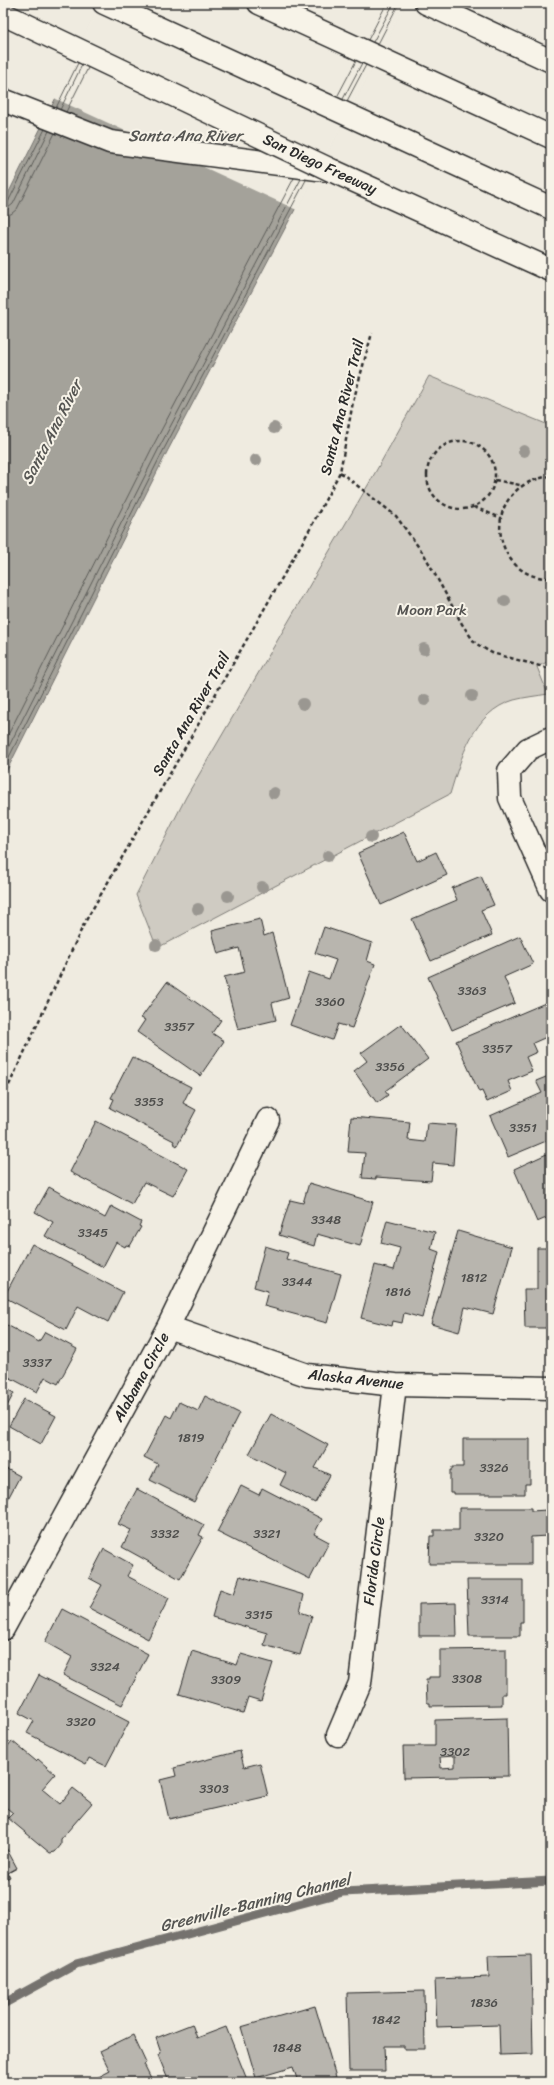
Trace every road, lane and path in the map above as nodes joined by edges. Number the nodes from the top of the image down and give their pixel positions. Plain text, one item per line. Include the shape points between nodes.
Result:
1 (104, 3) edge
2 (259, 3) edge
3 (426, 3) edge
4 (3, 14) edge
5 (551, 62) edge
6 (3, 100) edge
7 (551, 137) edge
8 (333, 171) junction
9 (551, 208) edge
10 (551, 270) edge
11 (372, 333) dead end
12 (340, 472) junction
13 (551, 476) edge
14 (495, 480) junction
15 (520, 486) junction
16 (474, 507) junction
17 (501, 518) junction
18 (551, 578) edge
19 (551, 664) edge
20 (547, 666) junction
21 (551, 669) edge
22 (551, 738) edge
23 (551, 890) edge
24 (3, 1098) edge
25 (268, 1120) dead end
26 (168, 1327) junction
27 (395, 1384) junction
28 (551, 1388) edge
29 (3, 1629) edge
30 (338, 1735) dead end

1 - 9 main road
2 - 7 main road
3 - 5 main road
4 - 8 main road, San Diego Freeway, bridge
6 - 8 main road via 110,142
8 - 10 main road, San Diego Freeway
11 - 12 path, Santa Ana River Trail via 353,402
12 - 20 path via 396,516 425,556 475,643 492,653
12 - 24 path, Santa Ana River Trail via 84,924
13 - 15 path via 536,478
14 - 15 path
14 - 16 path via 491,491
14 - 16 path via 495,468 491,457 483,448 472,442 451,442 434,454 427,474 428,485 433,495 450,507
15 - 17 path via 508,498
16 - 17 path
17 - 18 path via 500,532 504,549 514,563 529,574
19 - 20 path
20 - 21 path
22 - 23 main road via 528,749 509,770 510,798
25 - 26 main road, Alabama Circle
26 - 27 main road, Alaska Avenue via 306,1375
26 - 29 main road, Alabama Circle
27 - 28 main road, Alaska Avenue
27 - 30 main road, Florida Circle via 360,1683

